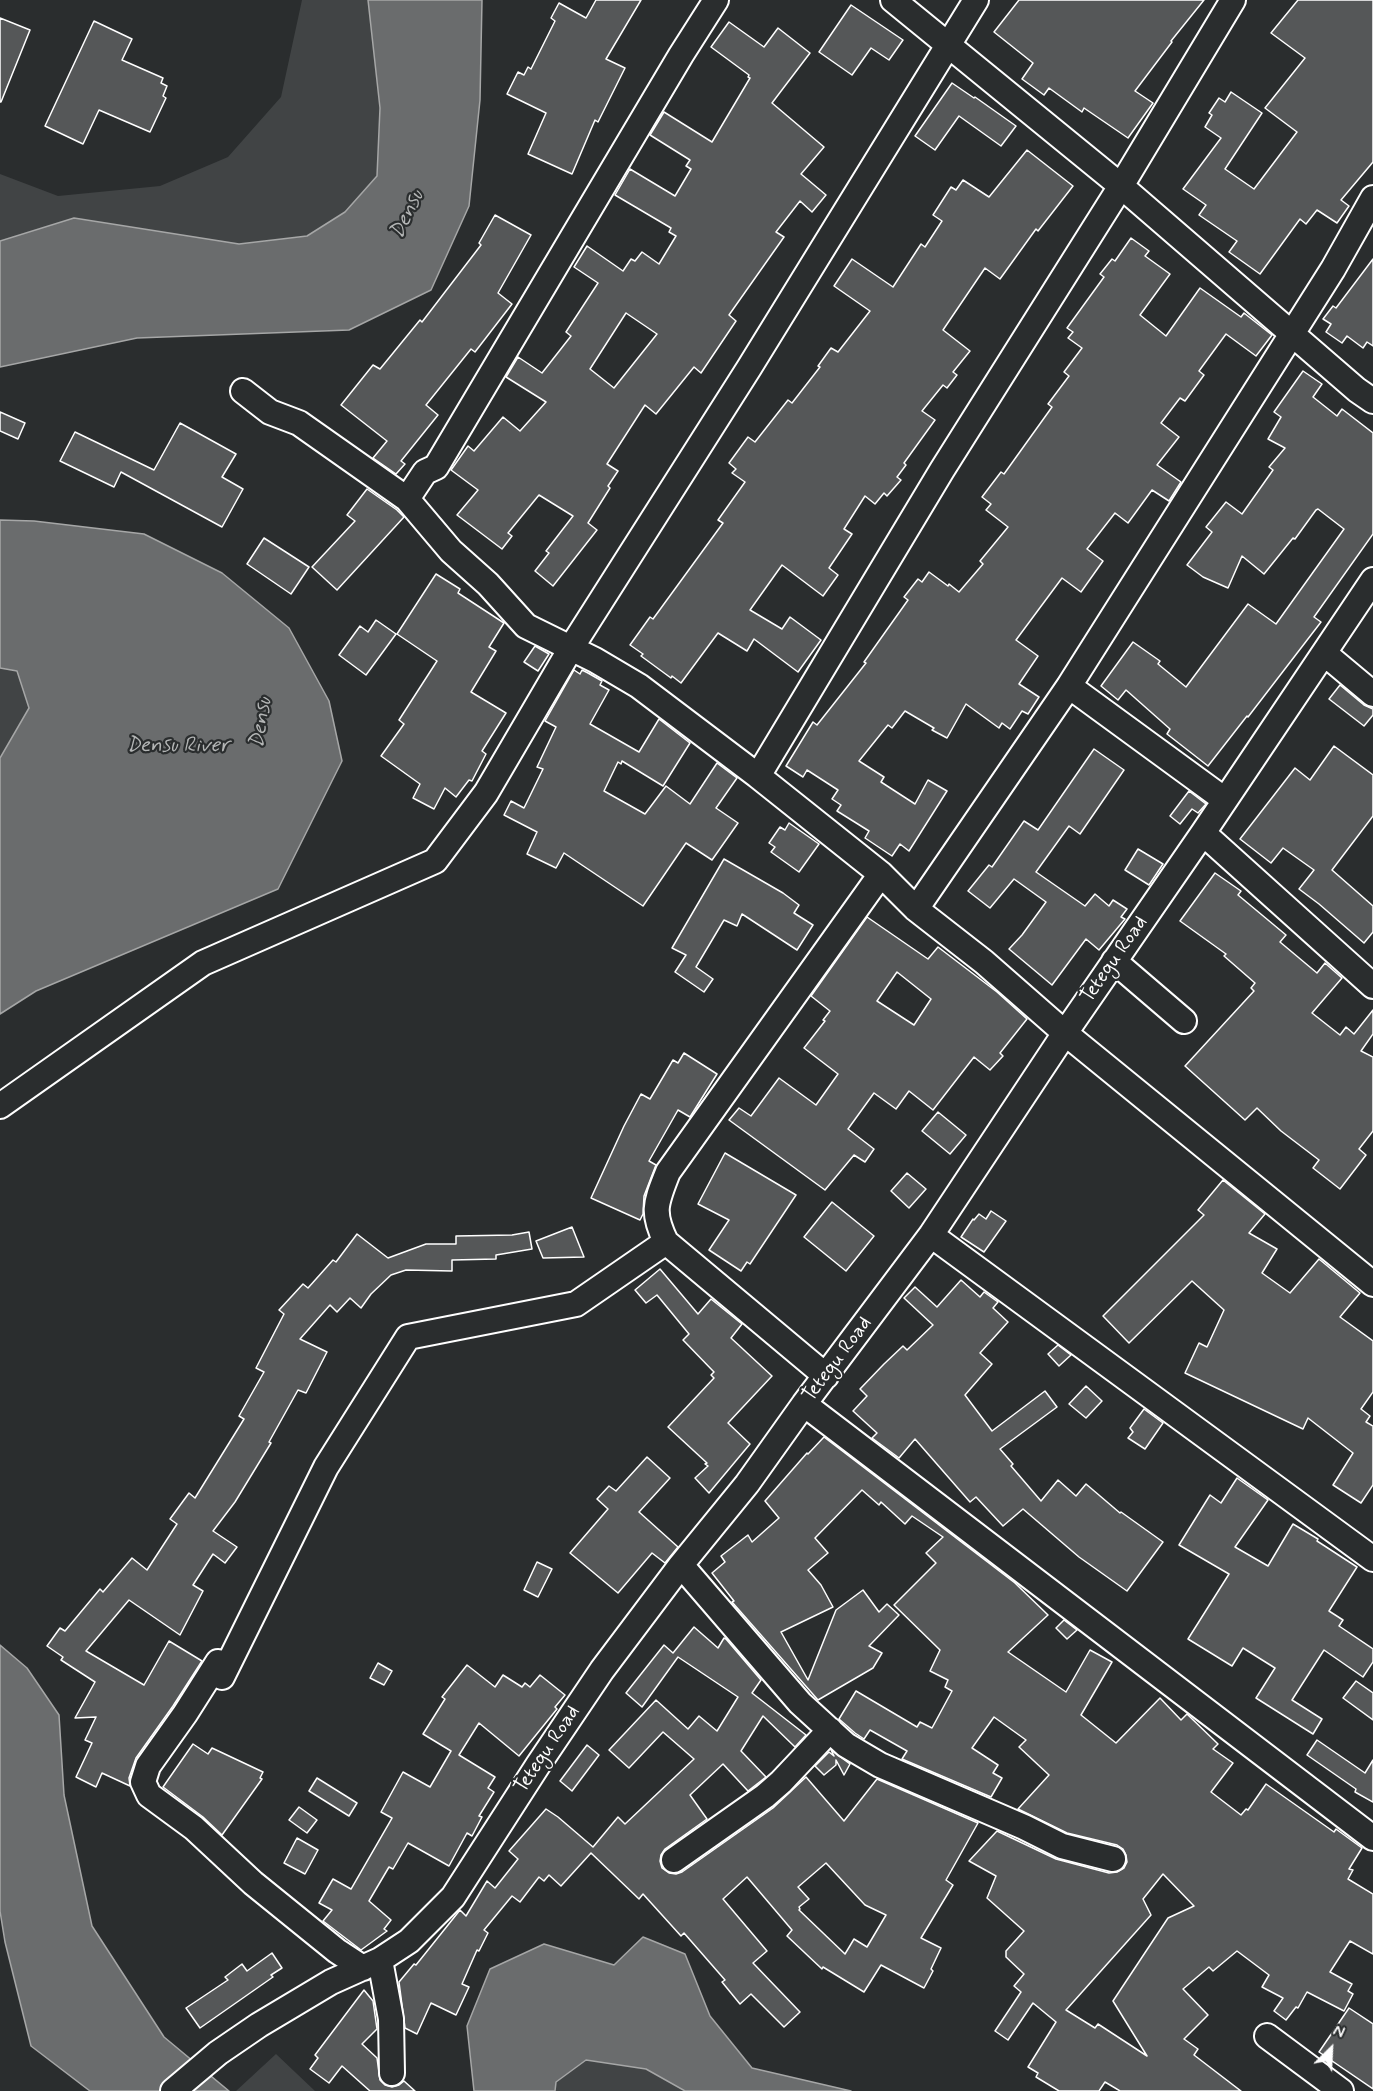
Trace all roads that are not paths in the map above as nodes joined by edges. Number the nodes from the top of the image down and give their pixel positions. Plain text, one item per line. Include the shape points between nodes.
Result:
1 (716, 0) edge
2 (893, 0) edge
3 (976, 0) edge
4 (1233, 0) edge
5 (948, 44) junction
6 (1121, 186) junction
7 (1373, 198) edge
8 (1292, 333) junction
9 (243, 391) dead end
10 (1373, 401) edge
11 (407, 500) junction
12 (1373, 580) edge
13 (571, 648) junction
14 (1324, 653) junction
15 (1069, 686) junction
16 (1373, 694) edge
17 (758, 776) junction
18 (1225, 800) junction
19 (1203, 833) junction
20 (881, 874) junction
21 (916, 909) junction
22 (1114, 961) junction
23 (1373, 986) edge
24 (1184, 1021) dead end
25 (1065, 1033) junction
26 (0, 1106) edge
27 (931, 1235) junction
28 (666, 1242) junction
29 (1373, 1284) edge
30 (826, 1376) junction
31 (804, 1404) junction
32 (1373, 1559) edge
33 (681, 1565) junction
34 (830, 1730) junction
35 (1373, 1838) edge
36 (1113, 1859) dead end
37 (674, 1860) dead end
38 (372, 1964) junction
39 (1267, 2036) dead end
40 (392, 2073) dead end
41 (173, 2091) edge
42 (1341, 2091) edge

1 - 11 street via 436,468 425,472
2 - 5 street
3 - 5 street
4 - 6 street
5 - 6 street
5 - 13 street
6 - 8 street
6 - 17 street via 942,470
7 - 8 street
8 - 10 street
8 - 15 street
9 - 11 street via 270,412 299,423
11 - 13 street via 451,551 526,626
12 - 14 street, Tetegu Road
13 - 17 street via 639,686
13 - 26 street via 486,793 435,861 203,963
14 - 16 street
14 - 18 street, Tetegu Road
15 - 18 street
15 - 21 street
17 - 20 street
18 - 19 street, Tetegu Road
19 - 22 street, Tetegu Road
19 - 23 street
20 - 21 street
20 - 28 street via 668,1172 657,1200 657,1222
21 - 25 street
22 - 24 street
22 - 25 street, Tetegu Road
25 - 27 street, Tetegu Road
25 - 29 street
27 - 30 street, Tetegu Road
27 - 32 street
28 - 30 street
28 - 38 street via 576,1304 408,1337 326,1467 220,1669 148,1766 143,1782 149,1795 194,1828 253,1883 337,1951
30 - 31 street, Tetegu Road
31 - 33 street, Tetegu Road via 747,1484
31 - 35 street
33 - 34 street via 800,1702
33 - 38 street, Tetegu Road via 602,1670 453,1897 409,1941
34 - 36 street via 846,1745 880,1765 1062,1846
34 - 37 street via 765,1796
38 - 40 street via 391,2019
38 - 41 street, Tetegu Road via 294,2003 218,2053
39 - 42 street

